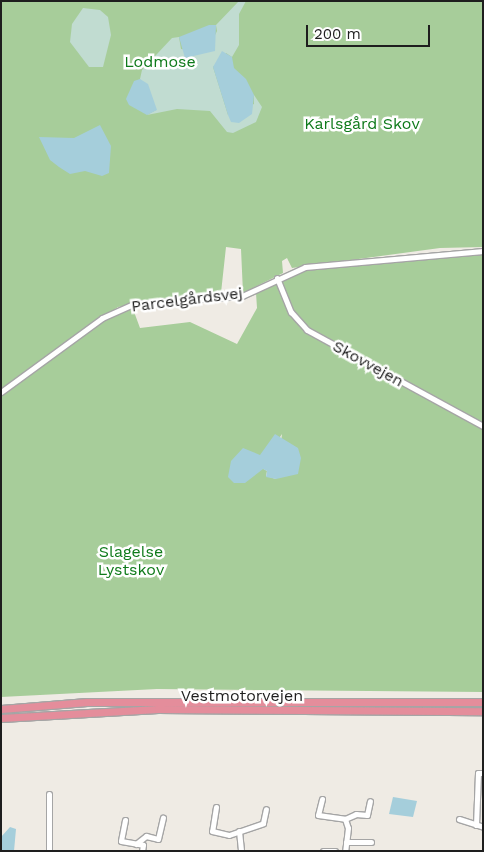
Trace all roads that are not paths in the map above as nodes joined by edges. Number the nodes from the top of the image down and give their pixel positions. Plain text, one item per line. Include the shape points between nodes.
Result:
1 (483, 250) edge
2 (277, 278) junction
3 (1, 392) edge
4 (483, 426) edge
5 (483, 702) edge
6 (1, 709) edge
7 (483, 711) edge
8 (1, 718) edge
9 (483, 773) edge
10 (49, 794) dead end
11 (322, 799) dead end
12 (370, 801) dead end
13 (216, 807) dead end
14 (266, 809) dead end
15 (163, 818) dead end
16 (345, 819) junction
17 (459, 819) dead end
18 (125, 820) dead end
19 (476, 825) junction
20 (483, 827) edge
21 (239, 832) junction
22 (346, 842) junction
23 (371, 842) dead end
24 (136, 844) junction
25 (344, 850) edge
26 (49, 851) edge
27 (142, 851) edge
28 (241, 851) edge
29 (323, 851) edge
30 (335, 851) edge

1 - 2 street, Parcelgårdsvej via 305,267
2 - 3 street, Parcelgårdsvej via 242,296 204,296 118,310
2 - 4 street, Skovvejen via 291,312 307,330
5 - 6 highway, Vestmotorvejen via 87,702
7 - 8 highway, Vestmotorvejen via 158,709
9 - 19 street via 478,773
10 - 26 street
11 - 16 street via 318,814
12 - 16 street via 367,815 356,814
13 - 21 street via 212,831 229,835
14 - 21 street via 263,824
15 - 24 street via 158,839 146,836
16 - 22 street via 348,828
17 - 19 street
18 - 24 street via 121,841
19 - 20 street
21 - 28 street
22 - 23 street
22 - 25 street
24 - 27 street via 143,846
29 - 30 street

